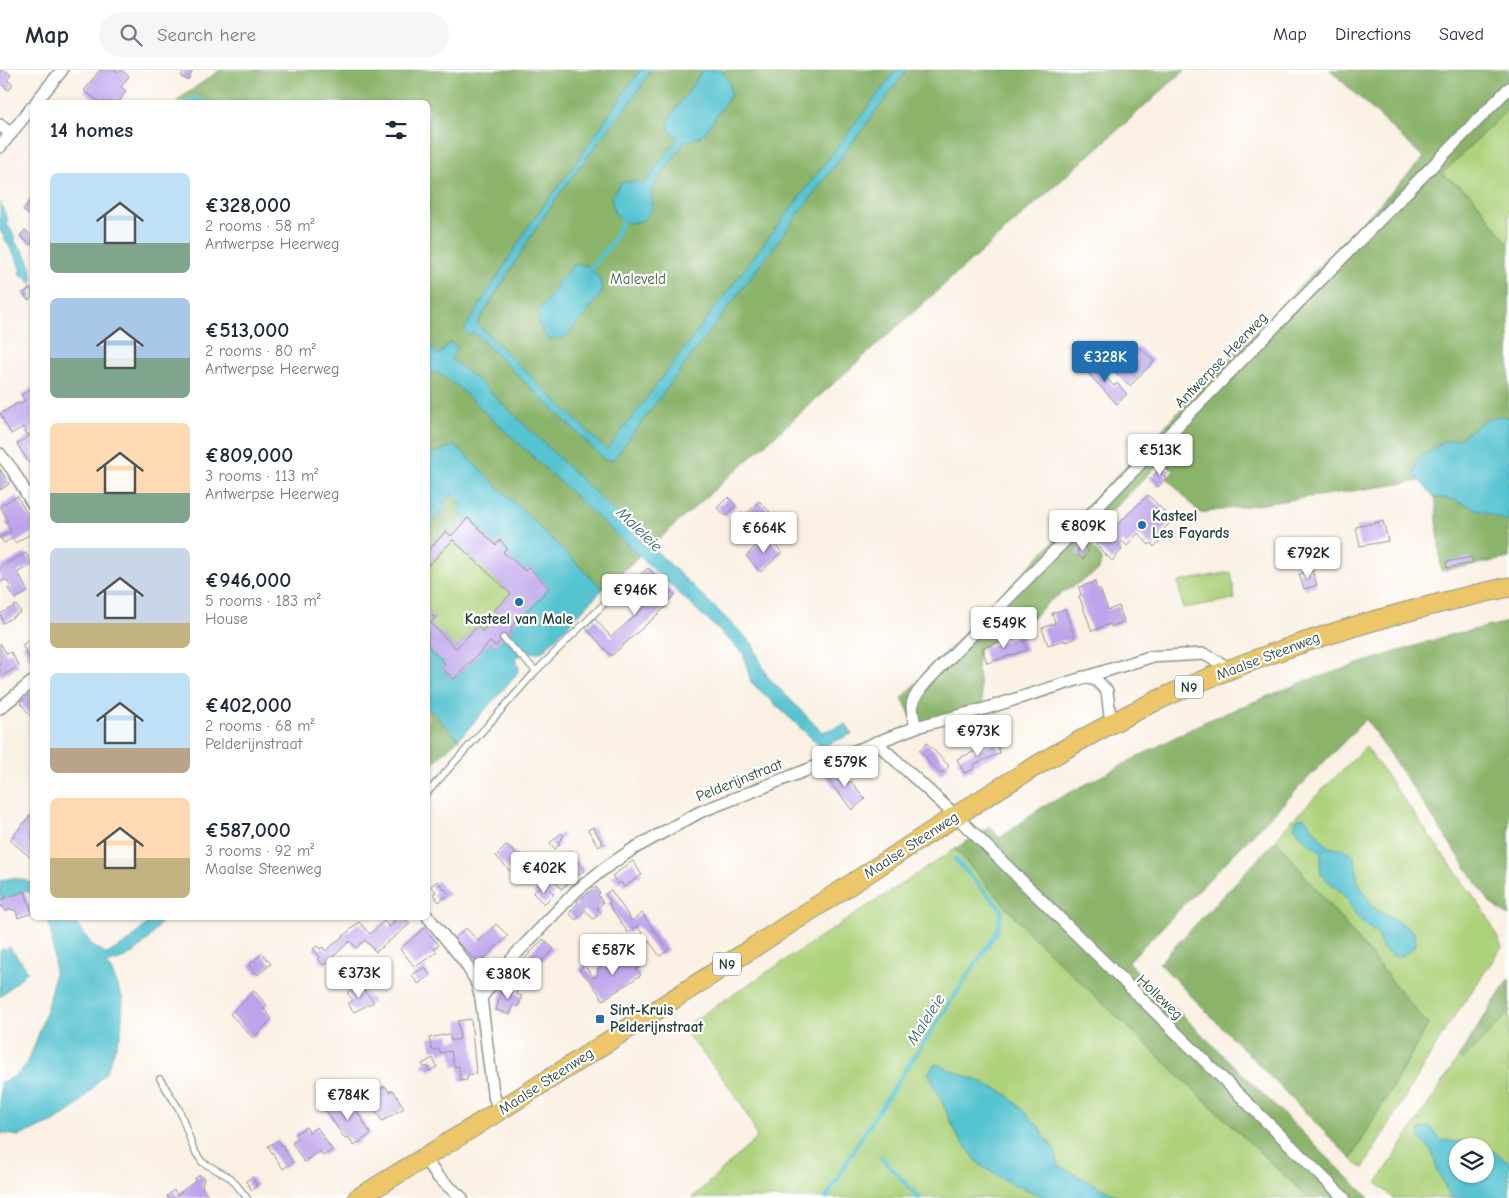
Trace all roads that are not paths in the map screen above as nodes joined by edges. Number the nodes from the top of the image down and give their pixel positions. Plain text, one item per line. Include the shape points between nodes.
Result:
1 (62, 70) edge
2 (1509, 88) edge
3 (38, 100) edge
4 (30, 110) edge
5 (0, 125) edge
6 (11, 134) junction
7 (0, 148) edge
8 (0, 454) edge
9 (30, 500) edge
10 (1509, 587) edge
11 (606, 602) dead end
12 (503, 638) dead end
13 (1230, 670) junction
14 (536, 671) junction
15 (1083, 677) junction
16 (30, 684) edge
17 (0, 708) edge
18 (1111, 724) junction
19 (916, 727) junction
20 (876, 742) junction
21 (430, 790) edge
22 (956, 816) junction
23 (430, 920) edge
24 (481, 998) junction
25 (160, 1079) dead end
26 (499, 1111) junction
27 (424, 1158) junction
28 (247, 1198) edge
29 (358, 1198) edge
30 (462, 1198) edge
31 (1344, 1198) edge

1 - 3 street
2 - 19 street, Antwerpse Heerweg via 929,679 913,701 911,710
4 - 6 street
5 - 6 street
6 - 7 street
8 - 9 street
10 - 13 main road, Maalse Steenweg / N9 via 1316,637
11 - 14 lane
12 - 14 lane
13 - 15 street, Pelderijnstraat via 1204,654 1150,657
13 - 18 main road, Maalse Steenweg / N9
14 - 21 lane
15 - 18 street via 1096,680 1107,691
15 - 19 street, Pelderijnstraat
16 - 17 street
18 - 22 main road, Maalse Steenweg / N9
19 - 20 street, Pelderijnstraat
20 - 22 street, Holleweg
20 - 24 street, Pelderijnstraat via 700,812 604,868 576,891 516,954
22 - 26 main road, Maalse Steenweg / N9
22 - 31 street, Holleweg
23 - 24 street via 472,972
24 - 26 street via 490,1078
25 - 28 lane via 179,1109 194,1150 202,1162 231,1178
26 - 27 main road, Maalse Steenweg / N9
27 - 29 main road, Maalse Steenweg / N9
27 - 30 street

